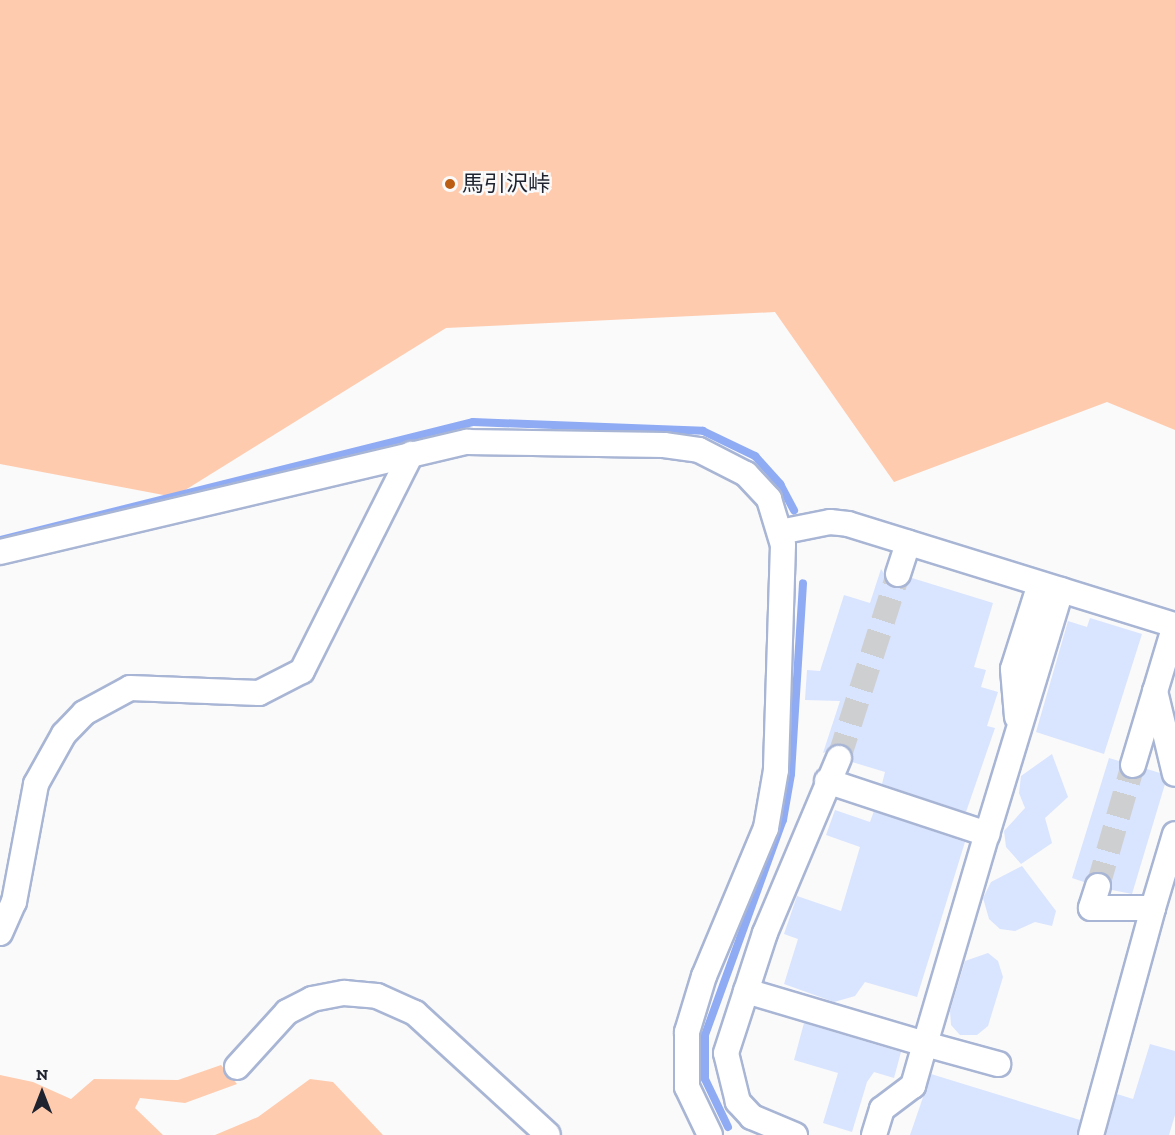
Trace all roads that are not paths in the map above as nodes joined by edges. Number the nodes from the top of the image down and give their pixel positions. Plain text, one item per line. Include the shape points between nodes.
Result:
1 (411, 454) junction
2 (780, 532) junction
3 (908, 543) junction
4 (0, 552) edge
5 (898, 574) tunnel mouth
6 (1050, 587) junction
7 (1175, 625) edge
8 (1155, 691) junction
9 (839, 758) tunnel mouth
10 (1133, 765) tunnel mouth
11 (1175, 774) edge
12 (826, 781) junction
13 (987, 834) junction
14 (1175, 834) edge
15 (1094, 897) dead end
16 (1154, 908) junction
17 (0, 933) edge
18 (746, 991) junction
19 (925, 1044) junction
20 (998, 1064) dead end
21 (237, 1067) dead end
22 (548, 1135) edge
23 (710, 1135) edge
24 (795, 1135) edge
25 (874, 1135) edge
26 (1091, 1135) edge

1 - 2 street via 467,442 516,440 699,450 746,474 769,499
1 - 4 street via 262,494 244,494
1 - 17 street via 302,671 259,693 130,688 84,713 64,734 36,784 14,903
2 - 3 street via 830,522
2 - 23 street via 784,573 774,798 687,1032 687,1087
3 - 5 street
3 - 6 street
6 - 7 street
6 - 13 street via 1013,669 1018,732
7 - 8 street
8 - 10 street
8 - 11 street
9 - 12 street
12 - 13 street
12 - 18 street
13 - 19 street
14 - 16 street
15 - 16 street
16 - 26 street
18 - 19 street
18 - 24 street via 726,1053 728,1078 738,1102 752,1117
19 - 20 street
19 - 25 street via 913,1086 882,1109
21 - 22 street via 287,1012 312,999 344,993 377,996 415,1013

